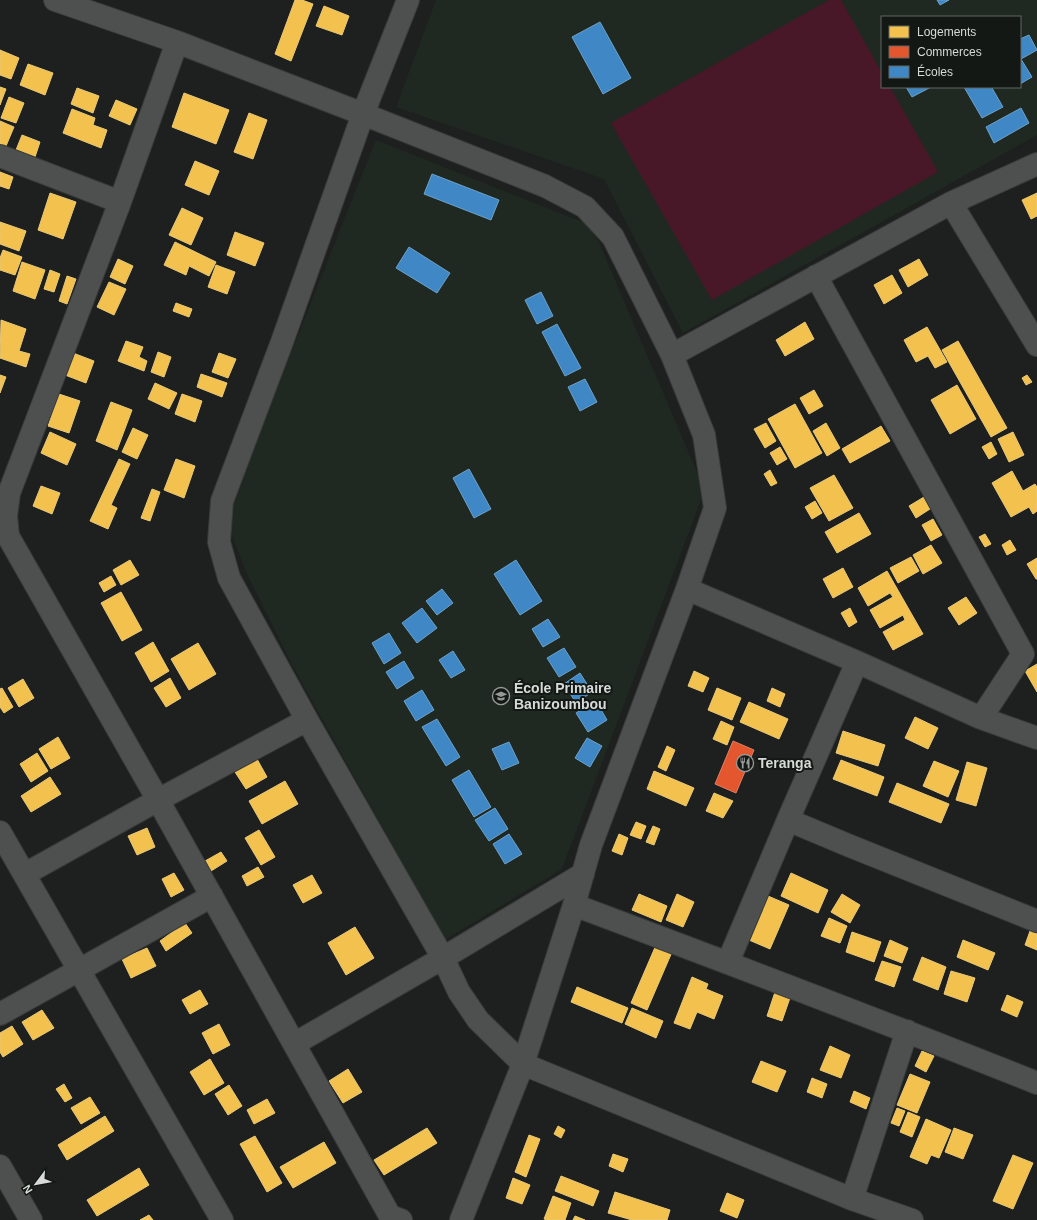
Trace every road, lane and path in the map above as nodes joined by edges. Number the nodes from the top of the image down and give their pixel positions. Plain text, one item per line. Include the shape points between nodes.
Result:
1 (408, 0) edge
2 (61, 1) edge
3 (177, 42) junction
4 (363, 114) junction
5 (0, 156) edge
6 (1037, 164) edge
7 (120, 202) junction
8 (951, 203) junction
9 (816, 276) junction
10 (1037, 345) edge
11 (672, 355) junction
12 (687, 589) junction
13 (1030, 650) edge
14 (857, 662) junction
15 (981, 718) junction
16 (307, 720) junction
17 (1037, 738) edge
18 (158, 800) junction
19 (788, 820) junction
20 (0, 832) edge
21 (24, 874) junction
22 (583, 874) junction
23 (212, 896) junction
24 (574, 905) junction
25 (1037, 920) edge
26 (442, 958) junction
27 (728, 962) junction
28 (79, 970) junction
29 (0, 1014) edge
30 (907, 1031) junction
31 (294, 1044) junction
32 (523, 1064) junction
33 (1037, 1083) edge
34 (0, 1166) edge
35 (8, 1197) edge
36 (852, 1199) junction
37 (31, 1220) edge
38 (222, 1220) edge
39 (401, 1220) edge
40 (461, 1220) edge
41 (912, 1220) edge

1 - 4 street
2 - 3 street
3 - 4 street
3 - 7 street
4 - 11 street via 545,186 585,207 613,237
4 - 16 street via 282,342 222,500 219,542 229,578
5 - 7 street
6 - 8 street
7 - 18 street via 9,493 6,516 8,536
8 - 9 street
8 - 10 street
9 - 11 street
9 - 13 street
11 - 12 street via 704,435 715,508
12 - 14 street
12 - 22 street via 591,845
13 - 15 street
14 - 15 street
14 - 19 street
15 - 17 street
16 - 18 street
16 - 26 street
18 - 21 street
18 - 23 street
19 - 25 street
19 - 27 street
20 - 21 street
21 - 28 street
22 - 24 street
22 - 26 street
23 - 28 street
23 - 31 street
24 - 27 street
24 - 32 street
26 - 31 street
26 - 32 street via 459,992 478,1020
27 - 30 street
28 - 29 street
28 - 38 street
30 - 33 street
30 - 36 street
31 - 39 street via 390,1216
32 - 36 street
32 - 40 street
34 - 35 street
35 - 37 street
36 - 41 street

